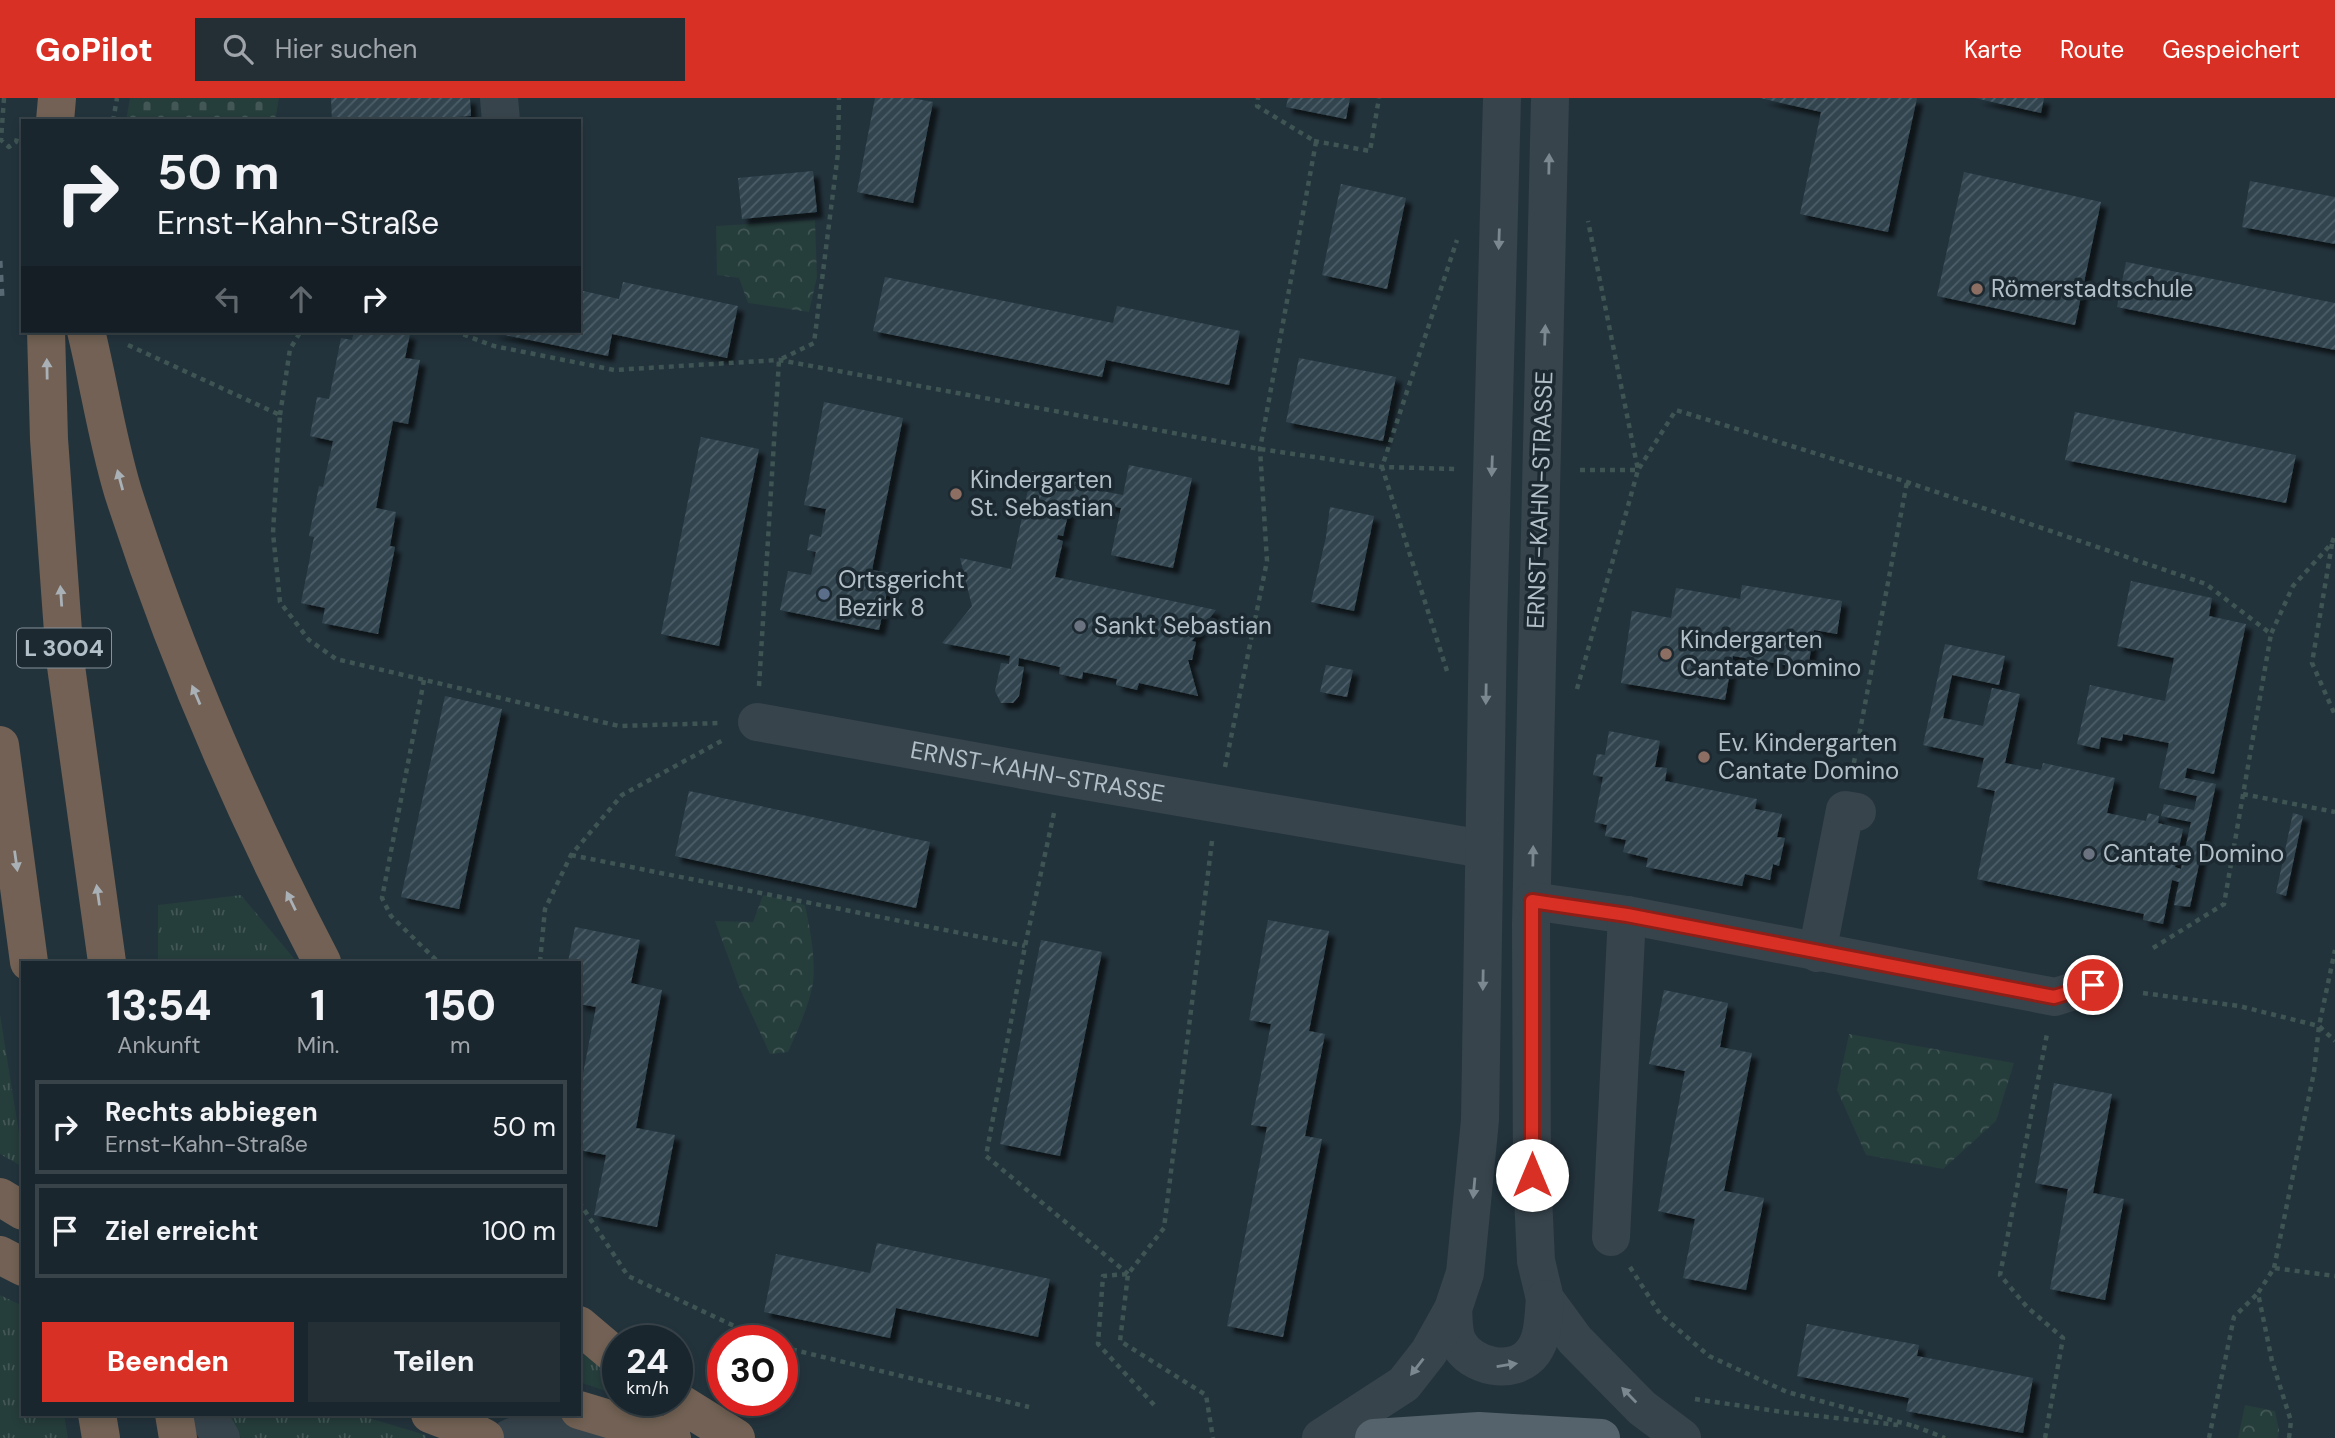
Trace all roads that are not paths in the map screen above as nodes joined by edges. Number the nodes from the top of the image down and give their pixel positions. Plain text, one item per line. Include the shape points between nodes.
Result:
1 (57, 98) edge
2 (499, 98) edge
3 (1502, 98) edge
4 (1550, 98) edge
5 (55, 119) edge
6 (501, 119) edge
7 (46, 333) edge
8 (86, 333) edge
9 (757, 722) road end
10 (0, 745) edge
11 (1851, 811) road end
12 (1483, 849) junction
13 (1532, 901) junction
14 (1627, 915) junction
15 (1817, 953) junction
16 (29, 961) edge
17 (107, 961) edge
18 (322, 961) edge
19 (2093, 985) dead end
20 (0, 1197) edge
21 (21, 1210) edge
22 (1611, 1237) road end
23 (0, 1255) edge
24 (21, 1266) edge
25 (1545, 1299) junction
26 (1453, 1309) junction
27 (581, 1327) edge
28 (602, 1344) edge
29 (581, 1411) edge
30 (693, 1411) edge
31 (97, 1416) edge
32 (174, 1416) edge
33 (208, 1416) edge
34 (435, 1416) edge
35 (630, 1426) junction
36 (470, 1429) edge
37 (101, 1438) edge
38 (178, 1438) edge
39 (221, 1438) edge
40 (510, 1438) edge
41 (672, 1438) edge
42 (736, 1438) edge
43 (1321, 1438) edge
44 (1374, 1438) edge
45 (1601, 1438) edge
46 (1682, 1438) edge

1 - 5 highway
2 - 6 street
3 -> 12 street, ERNST-KAHN-STRASSE
13 -> 4 street, ERNST-KAHN-STRASSE
17 -> 7 highway, L 3004 via 65,659
18 -> 8 highway via 234,784 191,682 123,490
9 - 12 street, ERNST-KAHN-STRASSE via 1062,778 1220,791
10 -> 16 highway
11 - 15 street
12 -> 26 street, ERNST-KAHN-STRASSE via 1480,1120 1465,1273
13 - 14 street
13 - 25 street, ERNST-KAHN-STRASSE via 1532,1175 1536,1261
14 - 15 street
14 - 22 street
15 - 19 street via 2054,997
20 - 21 highway
23 - 24 highway
26 -> 25 street, ERNST-KAHN-STRASSE via 1456,1340 1465,1353 1490,1367 1506,1366 1532,1354 1542,1332
46 -> 25 street, ERNST-KAHN-STRASSE via 1642,1408 1584,1349
26 -> 43 street, ERNST-KAHN-STRASSE via 1404,1384
27 - 28 highway
29 - 35 highway
30 - 42 highway
31 - 37 highway
32 - 38 highway
33 - 39 street
34 - 36 highway
35 - 40 street via 551,1427
35 - 41 highway
44 - 45 main road via 1479,1431

